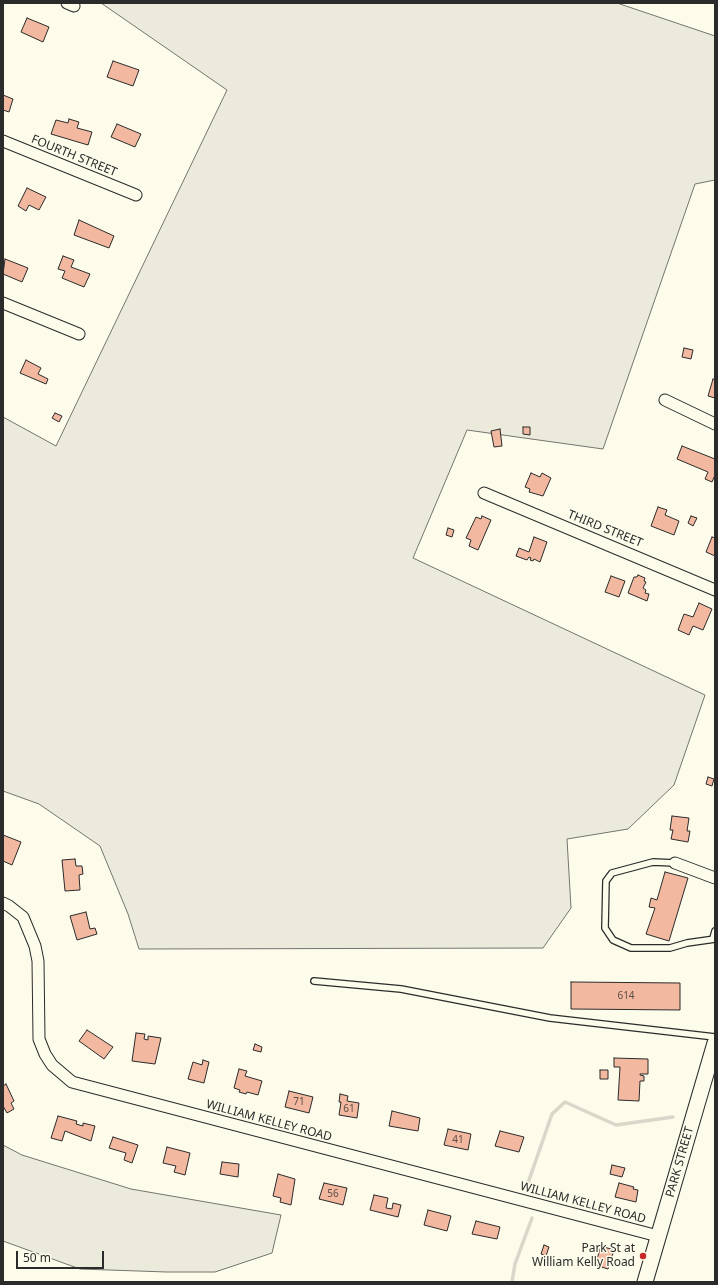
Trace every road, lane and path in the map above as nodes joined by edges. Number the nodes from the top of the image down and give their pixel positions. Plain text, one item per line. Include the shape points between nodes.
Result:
1 (3, 141) edge
2 (136, 195) dead end
3 (3, 303) edge
4 (79, 334) dead end
5 (665, 400) dead end
6 (715, 424) edge
7 (484, 494) dead end
8 (715, 590) edge
9 (675, 863) joint
10 (715, 878) edge
11 (3, 903) edge
12 (715, 932) edge
13 (714, 939) edge
14 (314, 981) dead end
15 (715, 1037) edge
16 (715, 1043) edge
17 (658, 1236) junction
18 (645, 1282) edge

1 - 2 street, FOURTH STREET
3 - 4 street
5 - 6 street
7 - 8 street, THIRD STREET
9 - 10 street
9 - 13 lane via 653,862 612,873 606,881 605,928 613,940 631,948 670,948
11 - 17 street, WILLIAM KELLEY ROAD via 23,917 35,946 38,961 39,1039 52,1065 72,1082
12 - 13 lane
14 - 15 lane via 401,989 550,1018
16 - 17 main road, PARK STREET
17 - 18 main road, PARK STREET

